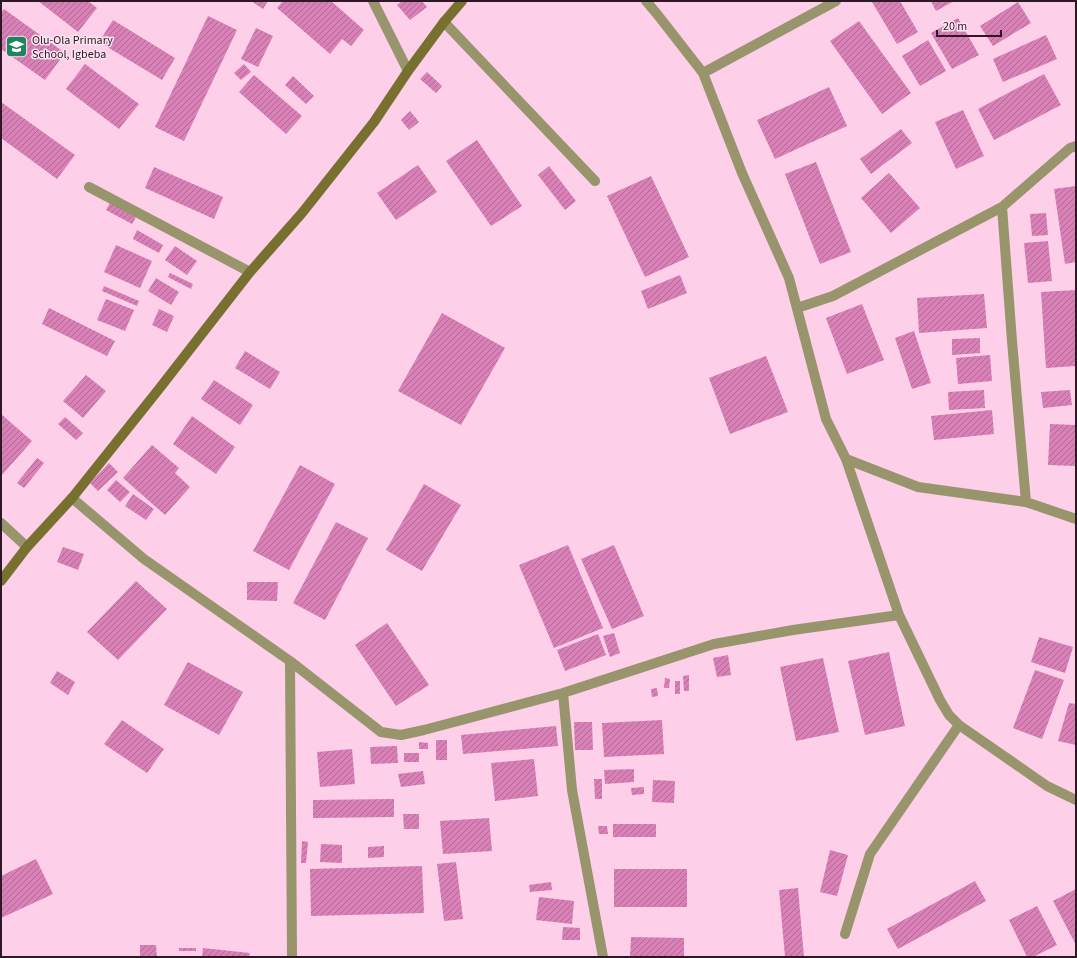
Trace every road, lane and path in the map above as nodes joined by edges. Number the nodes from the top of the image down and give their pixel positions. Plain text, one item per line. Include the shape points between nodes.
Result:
1 (373, 1) edge
2 (462, 1) edge
3 (646, 1) edge
4 (836, 1) edge
5 (444, 22) junction
6 (408, 71) junction
7 (703, 73) junction
8 (1076, 146) edge
9 (595, 181) dead end
10 (89, 187) dead end
11 (1002, 207) junction
12 (250, 272) junction
13 (797, 308) junction
14 (846, 459) junction
15 (72, 498) junction
16 (1026, 502) junction
17 (1076, 519) edge
18 (1, 523) edge
19 (27, 547) junction
20 (1, 581) edge
21 (899, 615) junction
22 (290, 661) junction
23 (563, 693) junction
24 (959, 725) junction
25 (1076, 800) edge
26 (845, 934) dead end
27 (292, 957) edge
28 (603, 957) edge

1 - 6 street
2 - 5 street
3 - 7 street
4 - 7 street
5 - 6 street
5 - 9 street
6 - 12 street via 374,122 302,213
7 - 13 street via 742,173 789,278
8 - 11 street via 1070,148
10 - 12 street
11 - 13 street via 833,296
11 - 16 street
12 - 15 street
13 - 14 street via 826,420
14 - 16 street via 918,487
14 - 21 street
15 - 19 street
15 - 22 street via 144,559
16 - 17 street
18 - 19 street
19 - 20 street
21 - 23 street via 714,644
21 - 24 street via 940,700
22 - 23 street via 381,732 401,735
22 - 27 street
23 - 28 street via 572,790
24 - 25 street via 1047,786
24 - 26 street via 870,854

